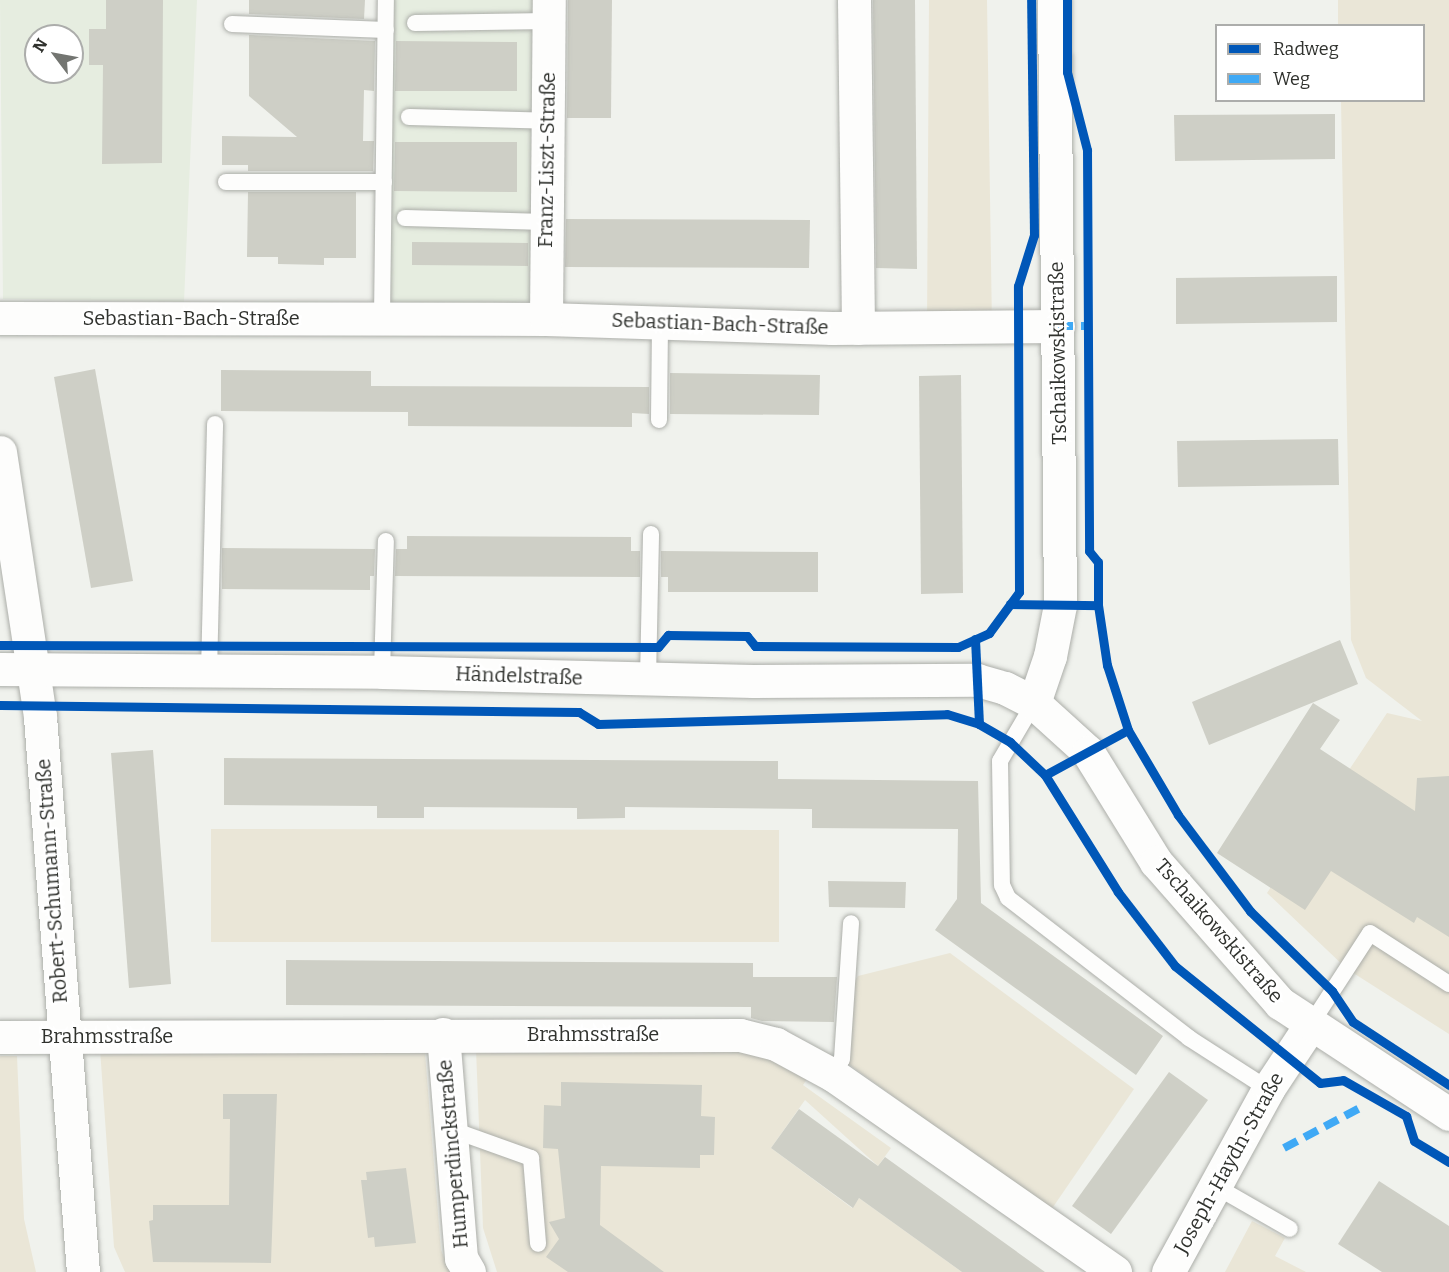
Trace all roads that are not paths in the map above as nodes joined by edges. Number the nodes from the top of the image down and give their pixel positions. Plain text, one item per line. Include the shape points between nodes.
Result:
1 (386, 0) edge
2 (854, 0) edge
3 (1054, 0) edge
4 (549, 11) edge
5 (415, 23) dead end
6 (232, 24) dead end
7 (386, 30) junction
8 (409, 117) dead end
9 (548, 121) junction
10 (226, 182) dead end
11 (384, 182) junction
12 (405, 218) dead end
13 (546, 222) junction
14 (382, 317) junction
15 (0, 318) edge
16 (546, 319) junction
17 (660, 322) junction
18 (1058, 326) junction
19 (858, 328) junction
20 (659, 420) dead end
21 (215, 424) dead end
22 (0, 452) edge
23 (651, 534) dead end
24 (386, 540) dead end
25 (0, 669) edge
26 (35, 670) junction
27 (209, 672) junction
28 (382, 672) junction
29 (648, 679) junction
30 (1034, 702) junction
31 (851, 923) dead end
32 (1449, 984) edge
33 (1311, 1024) junction
34 (443, 1034) junction
35 (63, 1036) junction
36 (0, 1037) edge
37 (833, 1075) junction
38 (1268, 1089) junction
39 (1449, 1114) edge
40 (453, 1130) junction
41 (1215, 1186) junction
42 (1290, 1229) dead end
43 (538, 1244) dead end
44 (83, 1272) edge
45 (469, 1272) edge
46 (1115, 1272) edge
47 (1168, 1272) edge

1 - 7 lane
2 - 19 street
3 - 18 street, Tschaikowskistraße
4 - 5 lane
4 - 9 street, Franz-Liszt-Straße
6 - 7 lane
7 - 11 lane
8 - 9 lane
9 - 13 street, Franz-Liszt-Straße
10 - 11 lane
11 - 14 lane
12 - 13 lane
13 - 16 street, Franz-Liszt-Straße
14 - 15 street, Sebastian-Bach-Straße
14 - 16 street, Sebastian-Bach-Straße
16 - 17 street, Sebastian-Bach-Straße
17 - 19 street, Sebastian-Bach-Straße
17 - 20 lane
18 - 19 street, Sebastian-Bach-Straße
18 - 30 street, Tschaikowskistraße via 1060,605 1050,657
21 - 27 lane
22 - 26 street, Robert-Schumann-Straße
23 - 29 lane
24 - 28 lane
25 - 26 street, Händelstraße
26 - 27 street, Händelstraße
26 - 35 street, Robert-Schumann-Straße
27 - 28 street, Händelstraße
28 - 29 street, Händelstraße
29 - 30 street, Händelstraße via 977,680
30 - 33 street, Tschaikowskistraße via 1088,752 1156,862 1207,924 1280,1003
30 - 38 lane, Tschaikowskistraße via 1000,761 1002,885 1008,898 1189,1038
31 - 37 lane via 842,1059
32 - 33 lane via 1370,933
33 - 38 street, Joseph-Haydn-Straße
33 - 39 street, Tschaikowskistraße
34 - 35 street, Brahmsstraße
34 - 37 street, Brahmsstraße via 740,1035 776,1044
34 - 40 street, Humperdinckstraße
35 - 36 street, Brahmsstraße
35 - 44 street, Robert-Schumann-Straße
37 - 46 street, Brahmsstraße
38 - 41 street, Joseph-Haydn-Straße
40 - 43 lane via 531,1158
40 - 45 street, Humperdinckstraße via 461,1258
41 - 42 lane
41 - 47 street, Joseph-Haydn-Straße

